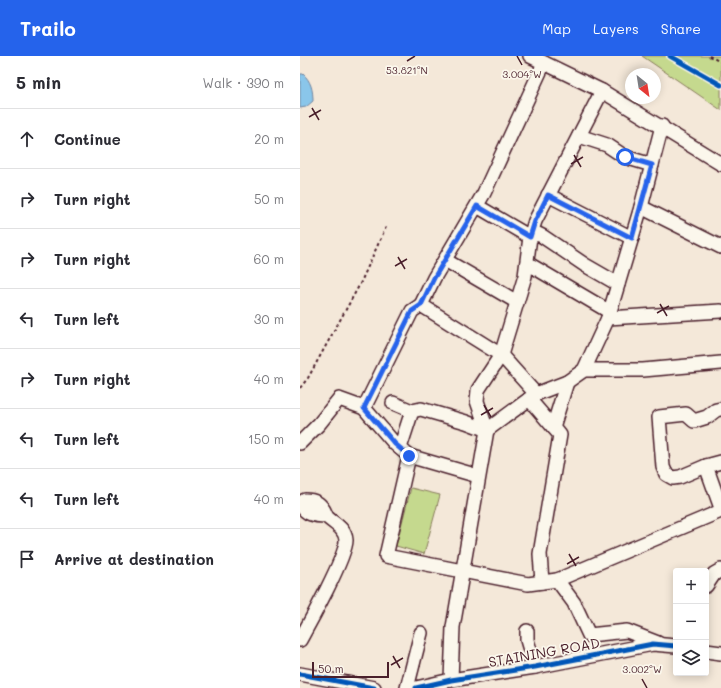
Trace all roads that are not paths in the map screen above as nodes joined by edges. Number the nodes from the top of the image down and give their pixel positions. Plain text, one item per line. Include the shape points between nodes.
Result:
1 (530, 56) edge
2 (544, 63) junction
3 (602, 91) junction
4 (662, 126) junction
5 (579, 136) junction
6 (721, 164) edge
7 (652, 165) junction
8 (548, 195) junction
9 (477, 206) junction
10 (641, 207) junction
11 (530, 237) junction
12 (632, 238) junction
13 (721, 247) edge
14 (445, 260) junction
15 (527, 263) junction
16 (618, 284) junction
17 (517, 302) junction
18 (421, 305) junction
19 (721, 311) edge
20 (609, 315) junction
21 (501, 355) junction
22 (721, 363) edge
23 (584, 370) junction
24 (567, 382) junction
25 (532, 397) junction
26 (393, 402) dead end
27 (364, 408) junction
28 (721, 409) edge
29 (412, 411) junction
30 (553, 427) junction
31 (486, 430) junction
32 (300, 443) edge
33 (404, 452) junction
34 (721, 462) edge
35 (706, 466) junction
36 (478, 476) junction
37 (721, 510) edge
38 (326, 516) dead end
39 (721, 570) edge
40 (462, 572) junction
41 (557, 580) junction
42 (542, 582) junction
43 (709, 582) edge
44 (527, 632) dead end
45 (421, 633) dead end
46 (300, 640) edge
47 (660, 644) junction
48 (673, 646) edge
49 (709, 652) edge
50 (721, 654) edge
51 (535, 667) junction
52 (300, 674) edge
53 (451, 680) junction
54 (365, 687) edge
55 (407, 688) edge
56 (416, 688) edge

1 - 2 street
2 - 3 street
2 - 9 street
3 - 4 street
3 - 5 street
4 - 6 street
4 - 7 street
5 - 7 street via 607,145 625,157
5 - 8 street
7 - 10 street
8 - 11 street
8 - 12 street
9 - 11 street
9 - 14 street
10 - 12 street
10 - 13 street
11 - 15 street
11 - 16 street via 538,234 542,236
12 - 16 street
14 - 17 street
14 - 18 street
15 - 17 street
15 - 20 street
16 - 20 street
17 - 21 street
18 - 21 street
18 - 27 street via 412,311
19 - 20 street
20 - 23 street
21 - 25 street
21 - 31 street via 478,390 478,401
22 - 23 street via 643,370
23 - 24 street
24 - 25 street
24 - 30 street
25 - 30 street
25 - 31 street
26 - 29 street
27 - 32 street via 339,399
27 - 33 street
28 - 35 street via 694,421 686,414 659,417 663,467 666,474 673,478 680,477
29 - 31 street via 420,409
29 - 33 street
30 - 42 street via 560,435 540,554
31 - 36 street
33 - 36 street
33 - 40 street via 386,556
34 - 35 street
35 - 37 street
36 - 40 street
37 - 41 street
38 - 46 street via 342,529 346,539 345,548 340,563
39 - 43 street
40 - 42 street via 528,584
40 - 53 street via 453,628
41 - 42 street
41 - 47 street via 574,602 588,635 627,631
44 - 51 street
45 - 55 street
47 - 48 street, STAINING ROAD
47 - 51 street, STAINING ROAD
49 - 50 street
51 - 53 street, STAINING ROAD
52 - 54 street
53 - 56 street, STAINING ROAD

